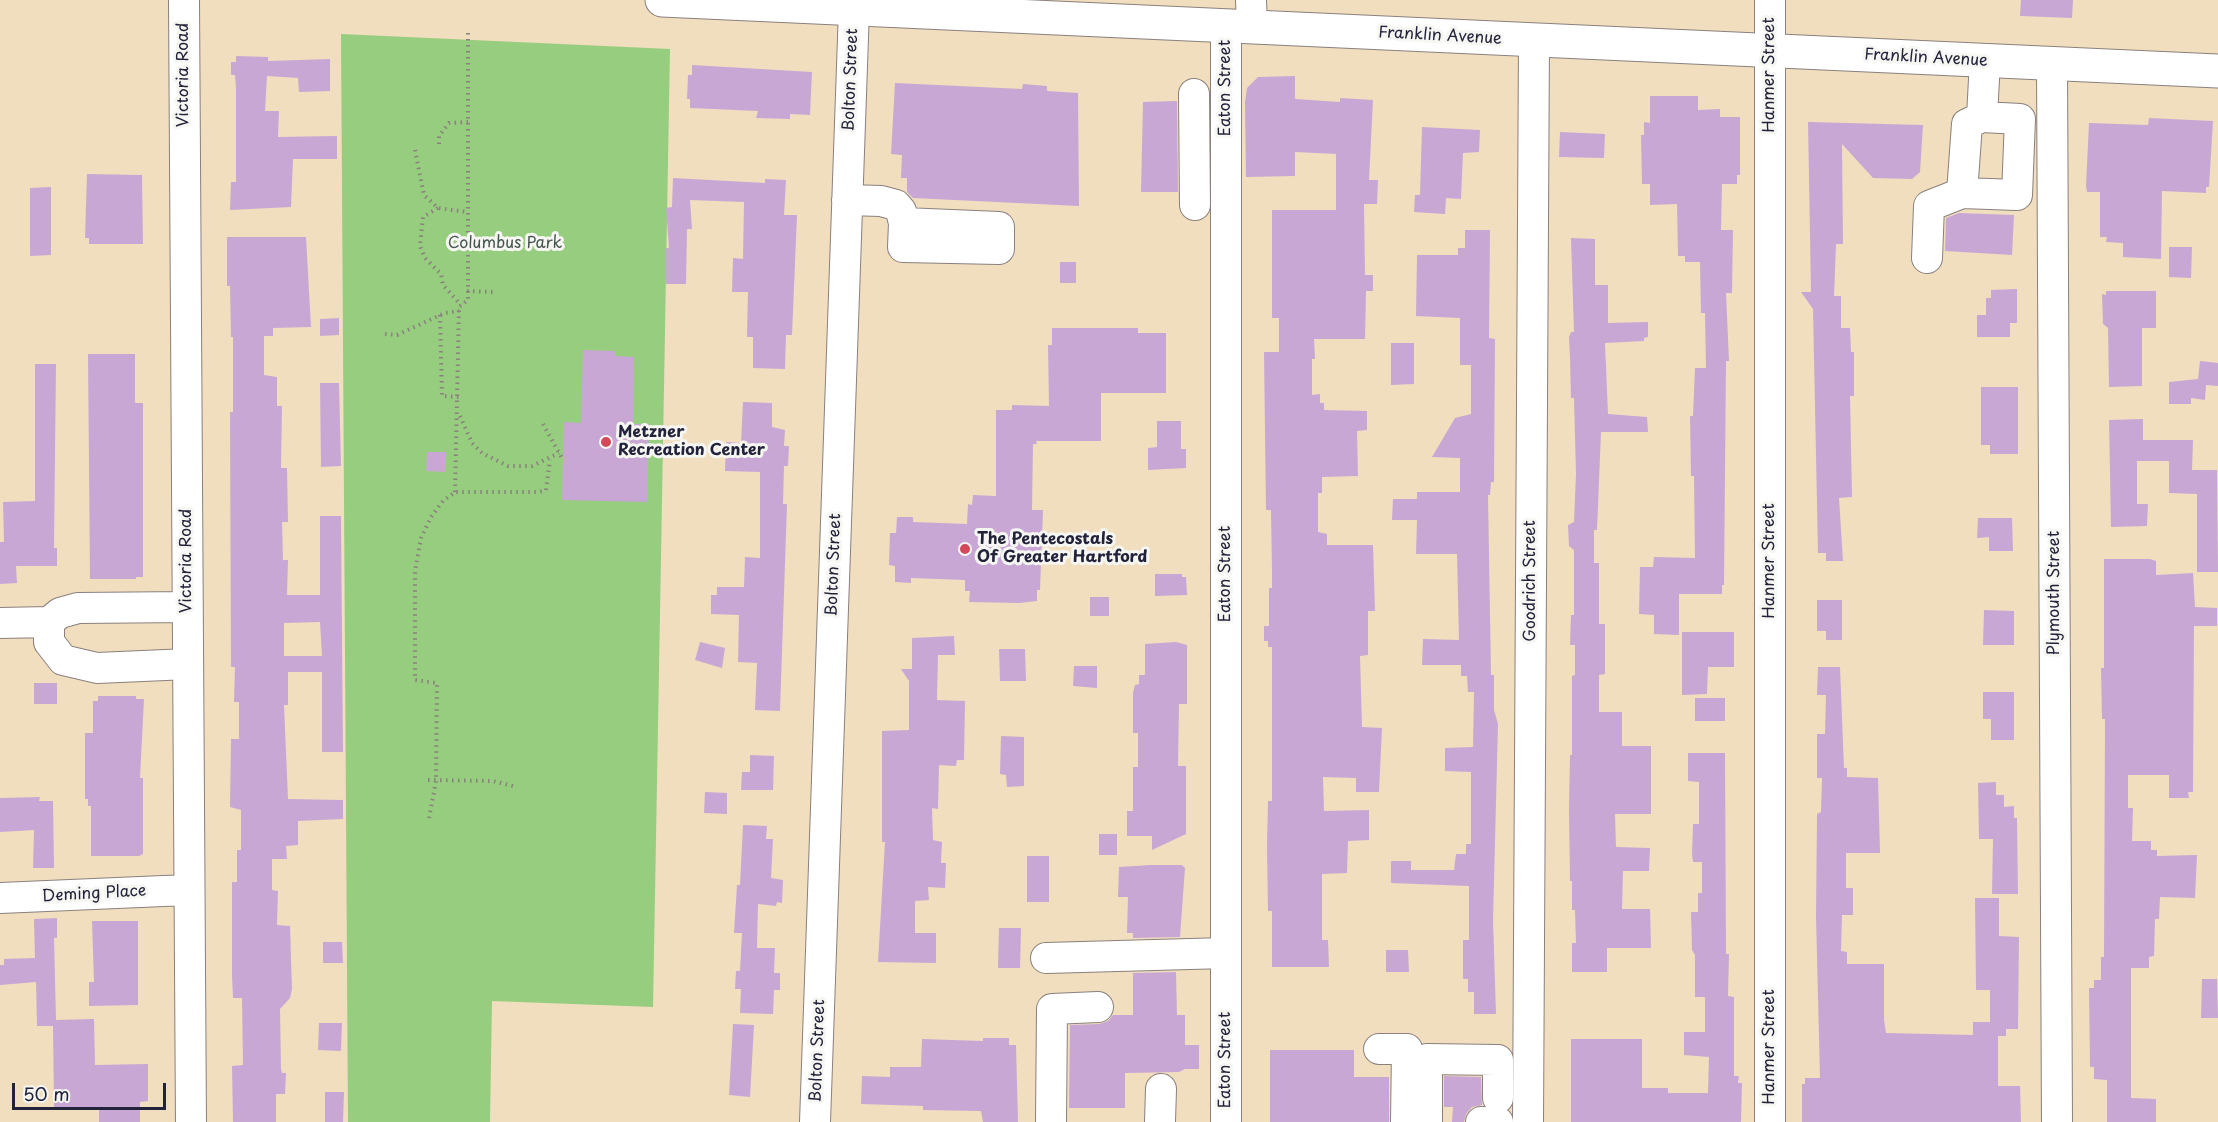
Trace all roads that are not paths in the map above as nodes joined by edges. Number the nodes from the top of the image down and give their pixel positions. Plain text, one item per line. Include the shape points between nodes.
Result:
1 (184, 0) edge
2 (680, 0) edge
3 (1770, 0) edge
4 (946, 7) edge
5 (854, 9) junction
6 (1243, 18) edge
7 (1534, 40) junction
8 (1770, 51) junction
9 (1985, 60) junction
10 (2052, 63) junction
11 (2218, 71) edge
12 (1194, 94) dead end
13 (1982, 117) junction
14 (1962, 193) junction
15 (847, 200) junction
16 (1195, 205) dead end
17 (904, 223) dead end
18 (1927, 258) dead end
19 (187, 608) junction
20 (49, 622) junction
21 (0, 623) edge
22 (188, 664) junction
23 (188, 890) junction
24 (0, 898) edge
25 (1226, 954) junction
26 (1046, 958) dead end
27 (1098, 1007) dead end
28 (1379, 1049) dead end
29 (1161, 1089) dead end
30 (1528, 1110) edge
31 (1498, 1114) edge
32 (191, 1122) edge
33 (815, 1122) edge
34 (1052, 1122) edge
35 (1160, 1122) edge
36 (1226, 1122) edge
37 (1406, 1122) edge
38 (1427, 1122) edge
39 (1481, 1122) edge
40 (1770, 1122) edge
41 (2057, 1122) edge

1 - 19 street, Victoria Road
2 - 5 main road, Franklin Avenue
3 - 8 street, Hanmer Street
4 - 5 main road, Franklin Avenue
4 - 6 main road, Franklin Avenue
5 - 15 street, Bolton Street
6 - 7 main road, Franklin Avenue
6 - 25 street, Eaton Street
7 - 8 main road, Franklin Avenue
7 - 30 street, Goodrich Street
8 - 9 main road, Franklin Avenue
8 - 40 street, Hanmer Street
9 - 10 main road, Franklin Avenue
9 - 13 street
10 - 11 main road, Franklin Avenue
10 - 41 street, Plymouth Street
12 - 16 street
13 - 14 street via 1967,124
13 - 14 street via 2020,119 2017,195
14 - 18 street via 1929,207
15 - 17 street via 889,202 901,211
15 - 33 street, Bolton Street
19 - 20 street via 78,608 60,613
19 - 22 street, Victoria Road
20 - 21 street
20 - 22 street via 49,642 63,660 97,669
22 - 23 street, Victoria Road
23 - 24 street, Deming Place
23 - 32 street, Victoria Road
25 - 26 street
25 - 36 street, Eaton Street
27 - 34 street via 1052,1009
28 - 37 street via 1407,1049
29 - 35 street
30 - 31 street
31 - 38 street via 1498,1060 1426,1059
31 - 39 street

